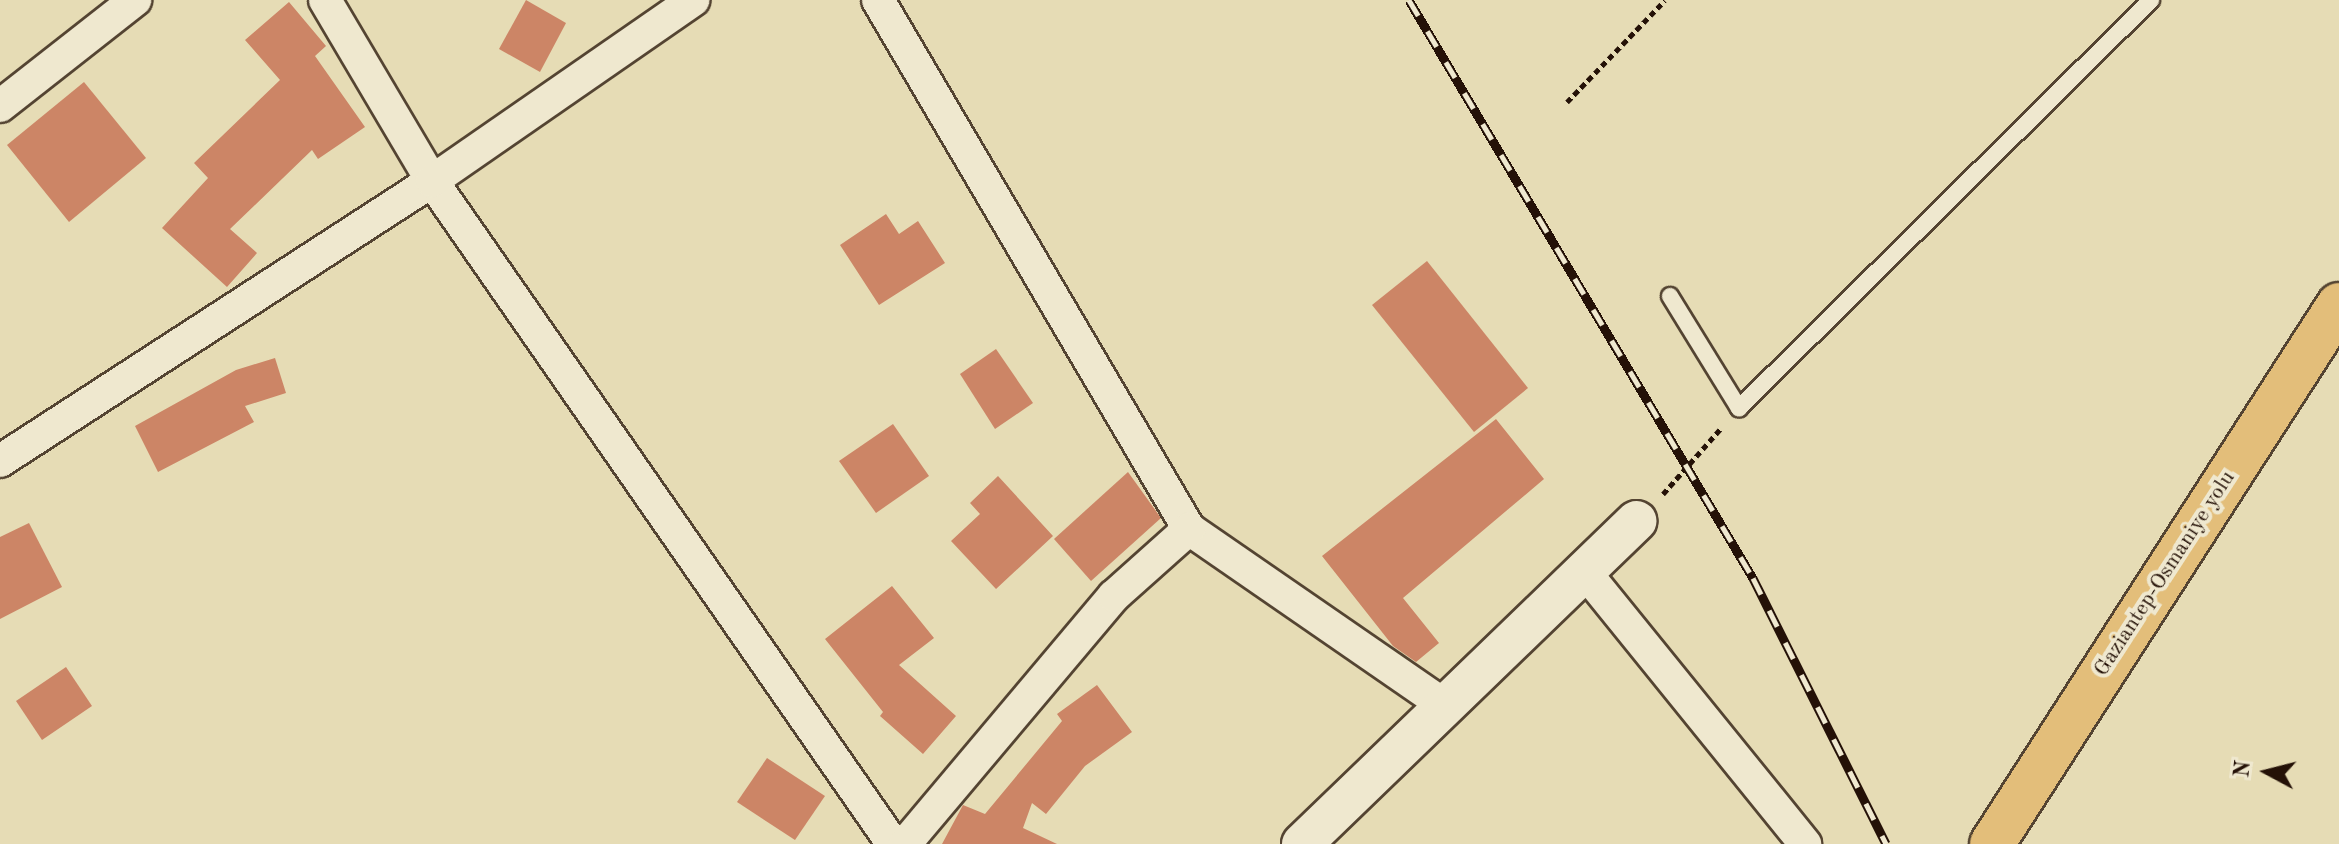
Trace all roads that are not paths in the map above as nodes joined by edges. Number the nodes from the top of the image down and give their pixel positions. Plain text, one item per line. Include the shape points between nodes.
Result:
1 (135, 0) edge
2 (325, 0) edge
3 (693, 0) edge
4 (878, 0) edge
5 (2151, 0) edge
6 (0, 106) edge
7 (432, 181) junction
8 (1670, 296) dead end
9 (2339, 305) edge
10 (0, 461) edge
11 (1637, 521) road end
12 (1189, 529) junction
13 (1585, 572) junction
14 (1446, 706) junction
15 (2000, 831) edge
16 (893, 844) edge
17 (905, 844) edge
18 (1302, 844) edge
19 (1805, 844) edge

1 - 6 street
2 - 7 street
3 - 7 street
4 - 12 street
5 - 8 lane via 1739,408
7 - 10 street
7 - 16 street
9 - 15 main road, Gaziantep-Osmaniye yolu
11 - 13 street
12 - 14 street
12 - 17 street via 1114,596
13 - 14 street
13 - 19 street
14 - 18 street

